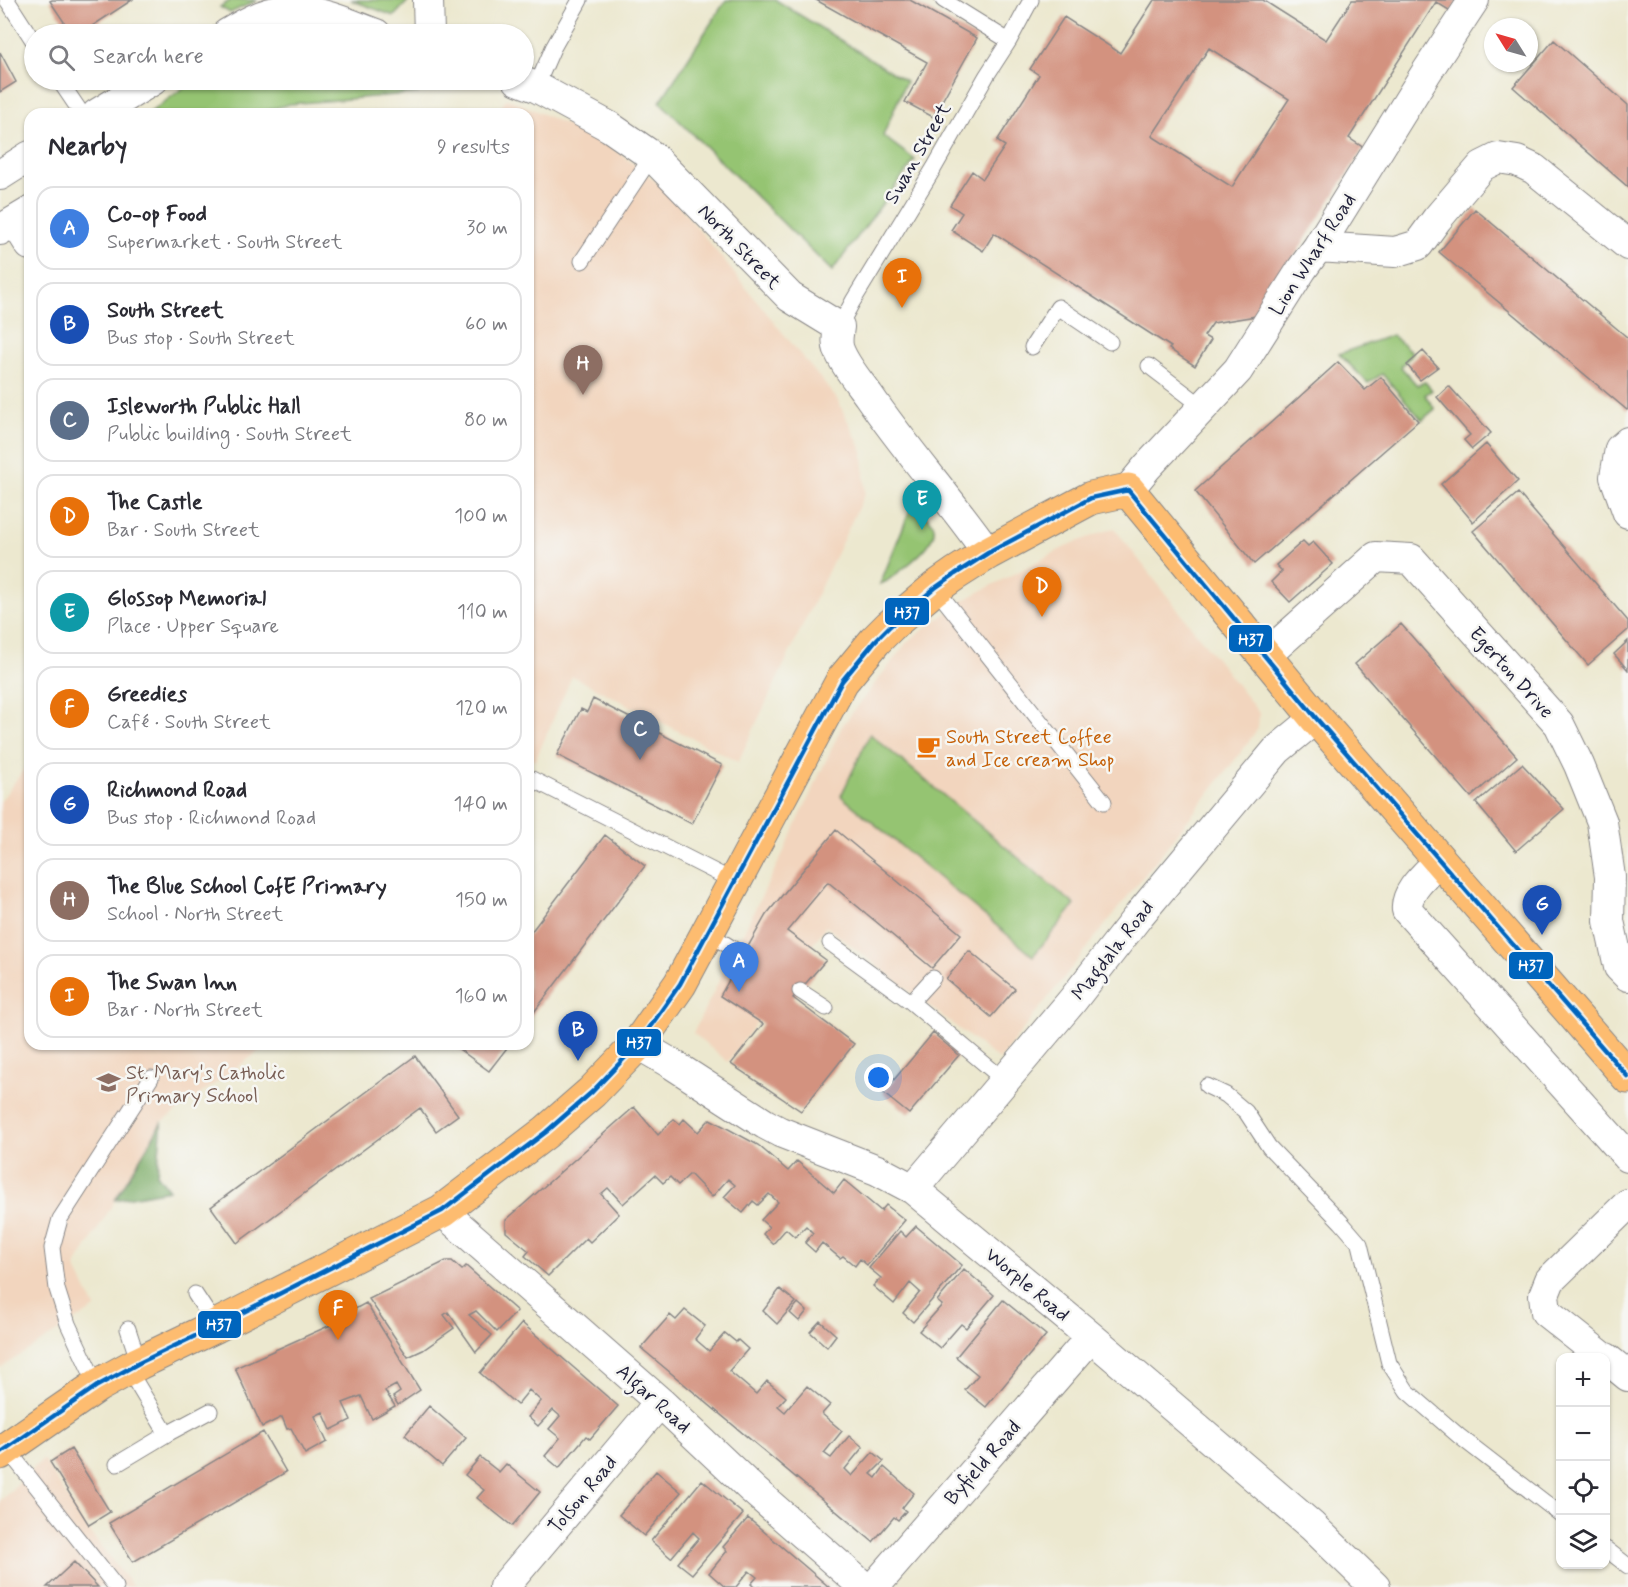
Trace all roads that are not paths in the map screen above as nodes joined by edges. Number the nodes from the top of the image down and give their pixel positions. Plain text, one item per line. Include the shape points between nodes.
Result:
1 (7, 0) edge
2 (428, 0) edge
3 (580, 0) edge
4 (943, 0) edge
5 (1031, 0) edge
6 (1474, 0) edge
7 (331, 8) edge
8 (246, 24) edge
9 (359, 24) edge
10 (429, 24) edge
11 (24, 26) edge
12 (1009, 41) junction
13 (534, 74) edge
14 (534, 87) edge
15 (66, 90) edge
16 (137, 90) edge
17 (78, 108) edge
18 (107, 108) edge
19 (652, 156) junction
20 (24, 160) edge
21 (0, 175) edge
22 (1628, 245) edge
23 (1318, 248) junction
24 (582, 261) dead end
25 (839, 327) junction
26 (1110, 342) dead end
27 (1032, 347) dead end
28 (1149, 366) dead end
29 (1203, 407) junction
30 (1628, 442) edge
31 (1128, 490) junction
32 (1628, 513) edge
33 (988, 553) junction
34 (935, 588) junction
35 (1265, 656) junction
36 (1316, 718) junction
37 (534, 780) edge
38 (1104, 802) dead end
39 (1439, 861) junction
40 (735, 882) junction
41 (708, 933) junction
42 (830, 943) dead end
43 (743, 955) dead end
44 (1628, 976) edge
45 (933, 978) dead end
46 (800, 992) dead end
47 (911, 1002) junction
48 (826, 1008) dead end
49 (638, 1044) junction
50 (1628, 1077) edge
51 (151, 1078) dead end
52 (1005, 1081) junction
53 (1207, 1086) dead end
54 (1628, 1157) edge
55 (913, 1189) junction
56 (1628, 1204) edge
57 (442, 1211) junction
58 (195, 1294) dead end
59 (216, 1326) junction
60 (128, 1329) dead end
61 (1091, 1337) junction
62 (1599, 1353) edge
63 (1610, 1362) edge
64 (133, 1366) junction
65 (1628, 1376) edge
66 (97, 1386) junction
67 (660, 1402) junction
68 (210, 1411) dead end
69 (167, 1434) junction
70 (3, 1451) edge
71 (117, 1464) dead end
72 (1556, 1511) edge
73 (1610, 1553) edge
74 (1628, 1566) edge
75 (116, 1587) edge
76 (504, 1587) edge
77 (864, 1587) edge
78 (874, 1587) edge
79 (1375, 1587) edge

1 - 11 lane
2 - 10 street
3 - 13 lane
4 - 12 lane
5 - 12 lane, Swan Street
6 - 23 street, Lion Wharf Road
7 - 8 street via 280,10
7 - 9 street
12 - 25 lane, Swan Street
14 - 19 street, North Street via 610,127
15 - 17 lane
16 - 18 street
19 - 24 lane
19 - 25 street, North Street via 790,297
20 - 21 street
22 - 23 street via 1534,169 1517,160 1498,158 1482,166 1418,245 1395,252
23 - 29 street, Lion Wharf Road via 1238,370
25 - 33 street via 838,348 843,358 900,441
26 - 27 lane via 1058,307
28 - 29 lane
29 - 31 street, Lion Wharf Road
30 - 32 street via 1620,449 1615,477
31 - 33 main road via 1091,498
31 - 35 main road
33 - 34 main road
34 - 38 lane
34 - 40 main road via 882,633 842,681
35 - 36 main road
35 - 44 street, Egerton Drive via 1376,557 1411,559 1559,724 1602,822 1610,877 1610,921 1619,967
36 - 39 main road
36 - 52 street, Magdala Road via 1277,750
37 - 40 lane
39 - 50 main road
39 - 54 street via 1412,891 1407,910
40 - 41 main road
41 - 43 lane
41 - 49 main road via 675,994
42 - 47 lane
45 - 47 lane
46 - 48 lane
47 - 52 lane
49 - 55 street, Worple Road via 780,1132 877,1170
49 - 57 main road via 546,1132
51 - 66 lane via 60,1219 52,1248 57,1289 68,1324
52 - 55 street, Magdala Road
53 - 72 lane via 1226,1095 1246,1112 1269,1147 1360,1244 1389,1363 1407,1391
55 - 61 street, Worple Road
56 - 62 street via 1550,1280 1544,1295 1546,1312
57 - 59 main road
57 - 67 street, Algar Road
58 - 59 lane
59 - 64 main road
60 - 64 lane
61 - 78 street, Byfield Road
61 - 79 street, Worple Road via 1312,1526
63 - 65 street
64 - 66 main road
64 - 69 lane
66 - 70 main road
67 - 76 street, Tolson Road
67 - 77 street, Algar Road
68 - 69 lane
69 - 71 lane
70 - 75 lane
73 - 74 lane

